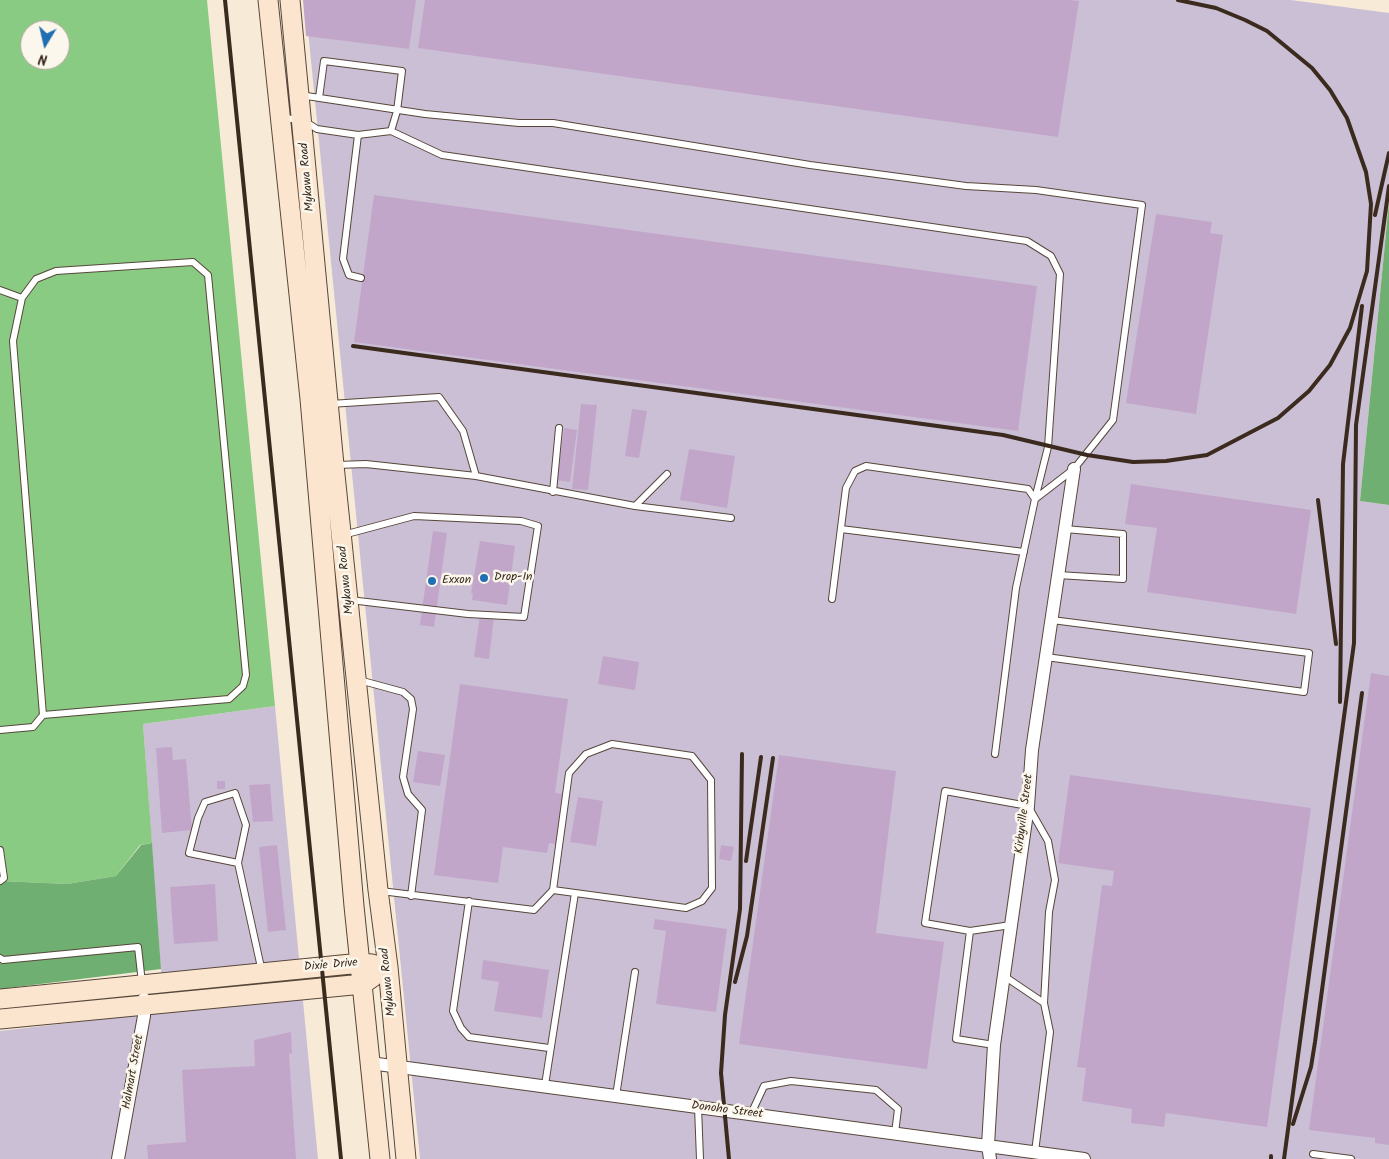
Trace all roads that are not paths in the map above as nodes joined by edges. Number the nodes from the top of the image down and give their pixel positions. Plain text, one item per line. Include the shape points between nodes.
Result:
1 (268, 0) edge
2 (290, 0) edge
3 (299, 95) junction
4 (318, 98) junction
5 (397, 111) junction
6 (281, 118) junction
7 (303, 120) junction
8 (391, 131) junction
9 (358, 134) junction
10 (361, 278) dead end
11 (0, 290) edge
12 (22, 298) junction
13 (329, 404) junction
14 (560, 428) dead end
15 (334, 465) junction
16 (316, 466) junction
17 (1074, 469) junction
18 (667, 474) dead end
19 (476, 476) junction
20 (553, 492) junction
21 (1035, 499) junction
22 (635, 506) junction
23 (732, 518) dead end
24 (841, 529) junction
25 (1065, 529) junction
26 (342, 536) junction
27 (1024, 552) junction
28 (1058, 575) junction
29 (328, 599) junction
30 (832, 599) dead end
31 (348, 600) junction
32 (1052, 620) junction
33 (1046, 657) junction
34 (365, 681) junction
35 (43, 715) junction
36 (0, 730) edge
37 (995, 754) dead end
38 (1028, 806) junction
39 (0, 850) edge
40 (238, 863) junction
41 (0, 881) edge
42 (378, 890) junction
43 (553, 890) junction
44 (575, 893) junction
45 (411, 896) junction
46 (469, 901) junction
47 (1011, 925) junction
48 (970, 931) junction
49 (0, 958) edge
50 (361, 963) junction
51 (388, 966) junction
52 (635, 972) dead end
53 (262, 973) junction
54 (1004, 976) junction
55 (142, 984) junction
56 (363, 984) junction
57 (0, 999) edge
58 (1044, 1003) junction
59 (145, 1004) junction
60 (0, 1019) edge
61 (994, 1045) junction
62 (549, 1048) junction
63 (370, 1063) junction
64 (397, 1066) junction
65 (545, 1085) junction
66 (616, 1096) junction
67 (698, 1107) junction
68 (751, 1114) junction
69 (895, 1133) junction
70 (988, 1146) junction
71 (1035, 1152) junction
72 (1313, 1154) dead end
73 (1056, 1157) edge
74 (118, 1159) edge
75 (380, 1159) edge
76 (406, 1159) edge
77 (700, 1159) edge
78 (990, 1159) edge
79 (1084, 1159) edge
80 (1350, 1159) edge

1 - 6 main road, Mykawa Road
2 - 3 main road, Mykawa Road
3 - 4 lane
3 - 7 main road, Mykawa Road
4 - 5 lane
4 - 5 lane via 324,61 402,71
5 - 8 lane
5 - 17 lane via 519,123 553,123 840,169 1142,205 1113,420
6 - 7 lane
6 - 16 main road, Mykawa Road
7 - 9 lane via 318,129
7 - 13 main road, Mykawa Road
8 - 9 lane
8 - 21 lane via 442,156 1027,241 1051,256 1060,274 1048,447
9 - 10 lane via 343,259 349,275
11 - 12 lane
12 - 35 lane via 13,341
12 - 35 lane via 36,279 56,271 183,260 193,262 208,276 246,675 243,686 229,699
13 - 15 main road, Mykawa Road
13 - 19 lane via 439,397 463,431
14 - 20 lane
15 - 16 main road
15 - 19 lane via 366,464
15 - 26 main road, Mykawa Road
16 - 29 main road, Mykawa Road
17 - 21 lane
17 - 25 street, Kirbyville Street
18 - 22 lane
19 - 20 lane
20 - 22 lane
21 - 24 lane via 1028,489 866,466 855,471 846,488
21 - 27 lane
22 - 23 lane
24 - 27 lane
24 - 30 lane
25 - 28 street, Kirbyville Street
25 - 28 lane via 1124,534 1123,579
26 - 31 main road, Mykawa Road
26 - 31 lane via 414,516 521,521 538,526 524,617
27 - 37 lane via 1016,588
28 - 32 street, Kirbyville Street
29 - 31 main road
29 - 50 main road, Mykawa Road
31 - 34 main road, Mykawa Road
32 - 33 street, Kirbyville Street
32 - 33 lane via 1309,653 1304,692
33 - 38 street, Kirbyville Street via 1032,750
34 - 42 main road, Mykawa Road
34 - 45 lane via 403,692 411,699 413,709 402,777 408,794 422,810
35 - 36 lane via 33,727
38 - 47 street, Kirbyville Street
38 - 48 lane via 945,791 925,923
38 - 58 lane via 1048,841 1055,880 1049,912
39 - 41 lane via 4,878
40 - 40 lane via 246,825 235,793 205,802 189,853
40 - 53 lane
42 - 45 lane
42 - 51 main road, Mykawa Road
43 - 44 lane
43 - 44 lane via 569,773 586,754 612,744 692,756 712,780 712,888 702,901 686,908
43 - 46 lane via 534,910
44 - 62 lane
45 - 46 lane
46 - 62 lane via 452,1010 461,1028 469,1037
47 - 48 lane
47 - 54 street, Kirbyville Street
48 - 61 lane via 956,1040
49 - 55 lane via 138,947
50 - 51 main road, Dixie Drive
50 - 53 main road, Dixie Drive
50 - 56 main road, Mykawa Road
51 - 56 main road, Dixie Drive
51 - 64 main road, Mykawa Road
52 - 66 lane
53 - 55 main road, Dixie Drive
54 - 58 lane
54 - 61 street, Kirbyville Street
55 - 57 main road, Dixie Drive
55 - 59 street, Halmart Street
56 - 59 main road, Dixie Drive
56 - 63 main road, Mykawa Road
58 - 71 lane via 1050,1032
59 - 60 main road, Dixie Drive
59 - 74 street, Halmart Street
61 - 70 street, Kirbyville Street
62 - 65 lane
63 - 64 street, Donoho Street
63 - 75 main road, Mykawa Road
64 - 65 street, Donoho Street
64 - 76 main road, Mykawa Road
65 - 66 street, Donoho Street
66 - 67 street, Donoho Street
67 - 68 street, Donoho Street
67 - 77 lane
68 - 69 street, Donoho Street
68 - 69 lane via 764,1086 791,1081 876,1090 898,1109
69 - 70 street, Donoho Street
70 - 71 street, Donoho Street
70 - 78 street, Kirbyville Street
71 - 73 street, Donoho Street
72 - 80 lane
73 - 79 street, Donoho Street

